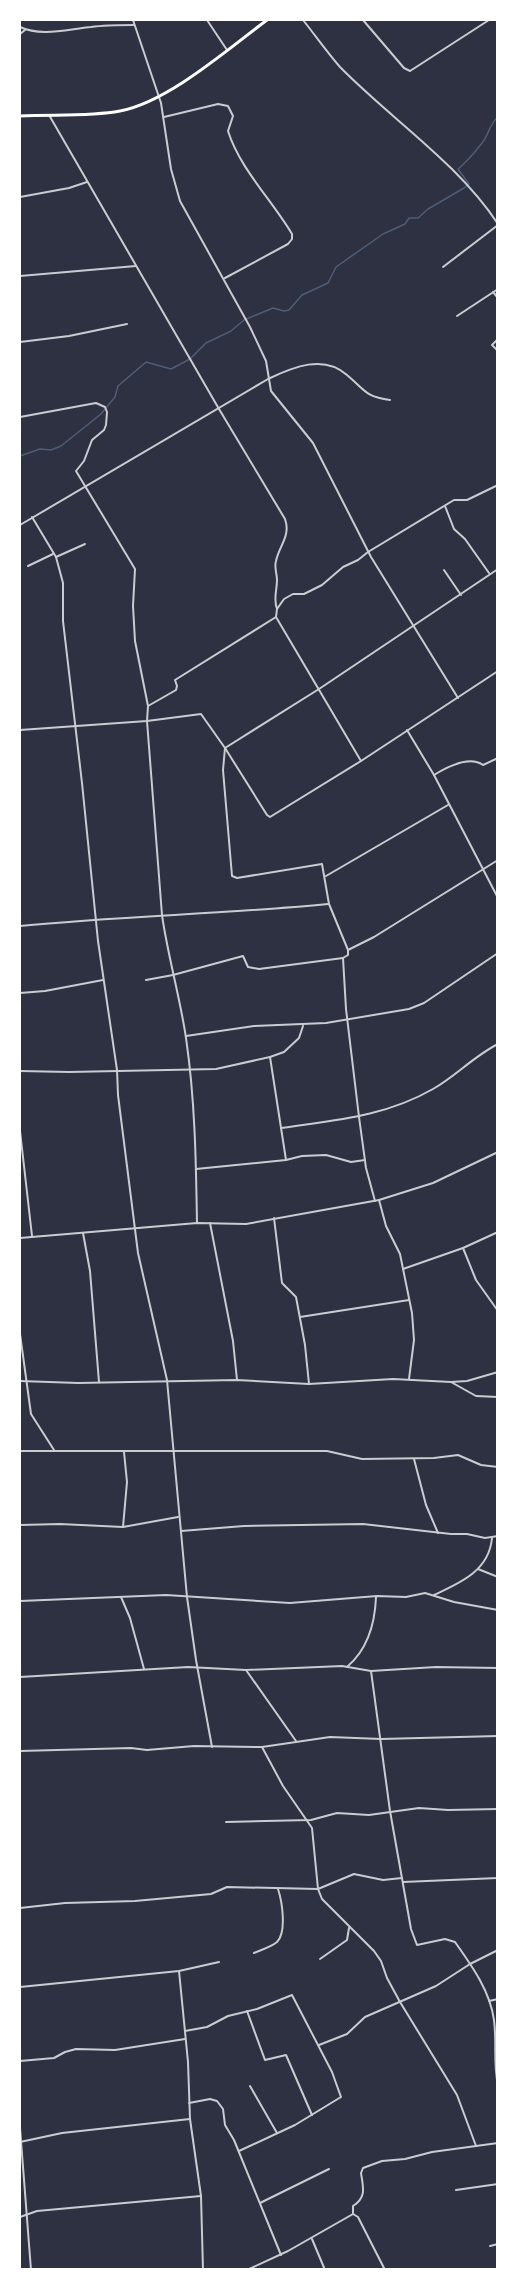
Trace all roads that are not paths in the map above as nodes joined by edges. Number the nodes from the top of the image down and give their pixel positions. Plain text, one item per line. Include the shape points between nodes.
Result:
1 (132, 20) edge
2 (207, 20) edge
3 (267, 20) edge
4 (303, 20) edge
5 (363, 20) edge
6 (489, 20) edge
7 (134, 25) junction
8 (20, 27) edge
9 (25, 30) junction
10 (20, 34) edge
11 (227, 50) junction
12 (159, 98) junction
13 (49, 115) junction
14 (20, 116) edge
15 (164, 117) junction
16 (88, 182) junction
17 (20, 196) edge
18 (498, 225) edge
19 (137, 266) junction
20 (443, 267) dead end
21 (20, 276) edge
22 (225, 278) junction
23 (498, 289) edge
24 (493, 292) junction
25 (498, 298) edge
26 (457, 316) dead end
27 (127, 324) dead end
28 (498, 339) edge
29 (20, 342) edge
30 (498, 351) edge
31 (268, 379) junction
32 (390, 400) dead end
33 (219, 409) junction
34 (20, 417) edge
35 (498, 485) edge
36 (85, 486) junction
37 (445, 506) junction
38 (32, 517) junction
39 (20, 525) edge
40 (85, 544) dead end
41 (368, 552) junction
42 (55, 555) junction
43 (28, 566) dead end
44 (498, 569) edge
45 (444, 570) dead end
46 (490, 573) junction
47 (461, 595) junction
48 (277, 609) junction
49 (276, 617) junction
50 (413, 625) junction
51 (498, 671) edge
52 (319, 689) junction
53 (458, 698) junction
54 (148, 706) junction
55 (147, 721) junction
56 (75, 726) junction
57 (20, 730) edge
58 (407, 730) junction
59 (225, 748) junction
60 (498, 758) edge
61 (361, 761) junction
62 (434, 775) junction
63 (448, 805) junction
64 (498, 860) edge
65 (483, 870) junction
66 (325, 877) junction
67 (498, 898) edge
68 (329, 904) junction
69 (162, 915) junction
70 (95, 919) junction
71 (20, 926) edge
72 (348, 950) junction
73 (498, 953) edge
74 (343, 958) junction
75 (173, 975) junction
76 (103, 980) junction
77 (146, 980) dead end
78 (20, 993) edge
79 (347, 1020) junction
80 (303, 1025) junction
81 (186, 1036) junction
82 (498, 1044) edge
83 (270, 1057) junction
84 (117, 1070) junction
85 (20, 1071) edge
86 (189, 1071) junction
87 (359, 1117) junction
88 (281, 1128) junction
89 (20, 1131) edge
90 (498, 1152) edge
91 (286, 1160) junction
92 (365, 1160) junction
93 (196, 1169) junction
94 (379, 1200) junction
95 (375, 1201) junction
96 (274, 1218) junction
97 (197, 1223) junction
98 (210, 1223) junction
99 (135, 1227) junction
100 (498, 1232) edge
101 (83, 1233) junction
102 (33, 1236) junction
103 (20, 1238) edge
104 (463, 1248) junction
105 (403, 1269) junction
106 (409, 1300) junction
107 (497, 1310) edge
108 (300, 1317) junction
109 (20, 1334) edge
110 (498, 1372) edge
111 (409, 1379) junction
112 (167, 1380) junction
113 (237, 1380) junction
114 (20, 1381) edge
115 (27, 1382) junction
116 (99, 1382) junction
117 (451, 1382) junction
118 (309, 1384) junction
119 (498, 1397) edge
120 (54, 1450) junction
121 (20, 1451) edge
122 (124, 1451) junction
123 (173, 1452) junction
124 (414, 1457) junction
125 (498, 1467) edge
126 (178, 1518) junction
127 (20, 1525) edge
128 (123, 1527) junction
129 (180, 1531) junction
130 (438, 1533) junction
131 (498, 1536) edge
132 (492, 1538) junction
133 (478, 1569) junction
134 (498, 1577) edge
135 (434, 1595) junction
136 (120, 1596) junction
137 (376, 1596) junction
138 (187, 1597) junction
139 (20, 1601) edge
140 (498, 1610) edge
141 (197, 1667) junction
142 (347, 1667) junction
143 (498, 1668) edge
144 (144, 1669) junction
145 (246, 1670) junction
146 (371, 1671) junction
147 (20, 1677) edge
148 (498, 1736) edge
149 (381, 1739) junction
150 (297, 1743) junction
151 (212, 1747) junction
152 (262, 1747) junction
153 (20, 1752) edge
154 (498, 1809) edge
155 (390, 1811) junction
156 (306, 1820) junction
157 (226, 1822) dead end
158 (402, 1878) junction
159 (498, 1878) edge
160 (403, 1882) junction
161 (278, 1889) junction
162 (318, 1889) junction
163 (20, 1908) edge
164 (349, 1928) junction
165 (498, 1950) edge
166 (254, 1953) dead end
167 (320, 1959) dead end
168 (219, 1962) dead end
169 (470, 1964) junction
170 (178, 1971) junction
171 (20, 1987) edge
172 (498, 1999) edge
173 (489, 2001) junction
174 (400, 2002) junction
175 (248, 2011) junction
176 (496, 2023) edge
177 (185, 2031) junction
178 (185, 2039) junction
179 (318, 2045) junction
180 (20, 2061) edge
181 (498, 2085) edge
182 (250, 2086) dead end
183 (189, 2103) junction
184 (312, 2115) junction
185 (190, 2119) junction
186 (20, 2128) edge
187 (277, 2133) junction
188 (20, 2142) edge
189 (498, 2143) edge
190 (476, 2146) junction
191 (238, 2151) junction
192 (328, 2169) dead end
193 (498, 2184) edge
194 (456, 2190) dead end
195 (201, 2196) junction
196 (260, 2203) junction
197 (26, 2214) junction
198 (353, 2214) junction
199 (20, 2217) edge
200 (312, 2238) junction
201 (498, 2244) edge
202 (490, 2246) dead end
203 (280, 2255) junction
204 (31, 2270) edge
205 (203, 2270) edge
206 (248, 2270) edge
207 (325, 2270) edge
208 (385, 2270) edge

1 - 7 street
2 - 11 street
3 - 11 main road
4 - 18 street via 341,68 421,140 480,199
5 - 6 street via 410,71
7 - 9 street via 49,32
7 - 12 street
8 - 9 street
9 - 10 street
11 - 12 main road
12 - 13 main road via 121,111
12 - 15 street
13 - 14 main road
13 - 16 street
15 - 22 street via 180,201
15 - 22 street via 218,104 228,106 233,116 229,134 292,234 288,244
16 - 17 street
16 - 19 street
18 - 20 street
19 - 21 street
19 - 33 street
22 - 31 street via 266,361
23 - 24 street
24 - 25 street
24 - 26 street
27 - 29 street
28 - 30 street via 492,345
31 - 32 street via 301,366 329,364 372,397
31 - 33 street
31 - 41 street via 272,393 313,443
33 - 36 street
33 - 48 street via 286,524 284,543 275,562
34 - 36 street via 96,403 105,407 105,428 92,440 76,471
35 - 37 street via 479,496
36 - 38 street
36 - 54 street via 134,566 135,647
37 - 41 street
37 - 46 street via 454,529
38 - 39 street
38 - 42 street
40 - 42 street
41 - 48 street via 322,585 286,597
41 - 50 street
42 - 43 street
42 - 56 street via 63,583 63,621
44 - 46 street
45 - 47 street
46 - 47 street
47 - 50 street
48 - 49 street
49 - 52 street
49 - 54 street via 175,680 176,690
50 - 52 street
50 - 53 street
51 - 53 street
52 - 59 street
52 - 61 street
53 - 58 street
54 - 55 street
55 - 56 street
55 - 59 street via 201,714
55 - 69 street
56 - 57 street
56 - 70 street
58 - 61 street
58 - 62 street
59 - 61 street via 267,815 274,816
59 - 66 street via 223,770 233,878 320,864
60 - 62 street via 483,765 474,761 456,764
62 - 63 street
63 - 65 street
63 - 66 street
64 - 65 street
65 - 67 street
65 - 72 street
66 - 68 street
68 - 69 street
68 - 72 street
69 - 70 street
69 - 75 street
70 - 71 street
70 - 76 street
72 - 74 street
73 - 79 street via 420,1005
74 - 75 street via 259,969 248,966 243,956
74 - 79 street
75 - 77 street
75 - 81 street
76 - 78 street
76 - 84 street
79 - 80 street
79 - 87 street
80 - 81 street via 254,1026
80 - 83 street via 299,1038 287,1050
81 - 86 street
82 - 87 street via 435,1088 405,1103
83 - 86 street
83 - 88 street
84 - 85 street
84 - 86 street
84 - 99 street
86 - 93 street
87 - 88 street
87 - 92 street
88 - 91 street
89 - 102 street
90 - 94 street via 433,1183
91 - 92 street via 326,1155 351,1162
91 - 93 street
92 - 95 street
93 - 97 street
94 - 95 street
94 - 105 street
95 - 96 street
96 - 98 street via 246,1224
96 - 108 street via 282,1283 295,1294
97 - 98 street
97 - 99 street
98 - 113 street
99 - 101 street
99 - 112 street
100 - 104 street
101 - 102 street
101 - 116 street
102 - 103 street
104 - 105 street
104 - 107 street via 476,1280
105 - 106 street
106 - 108 street
106 - 111 street via 414,1334
108 - 118 street
109 - 115 street
110 - 117 street
111 - 117 street
111 - 118 street
112 - 113 street
112 - 116 street
112 - 123 street
113 - 118 street
114 - 115 street
115 - 116 street
115 - 120 street via 31,1414
117 - 119 street via 476,1396
120 - 121 street
120 - 122 street
122 - 123 street
122 - 128 street via 127,1482
123 - 124 street via 327,1451 362,1459
123 - 126 street
124 - 125 street via 458,1455
124 - 130 street via 426,1505
126 - 128 street
126 - 129 street
127 - 128 street
129 - 130 street via 363,1524
129 - 138 street
130 - 132 street
131 - 132 street
132 - 133 street via 490,1551
133 - 134 street
133 - 135 street via 467,1579
135 - 137 street
135 - 140 street
136 - 138 street
136 - 139 street
136 - 144 street
137 - 138 street via 290,1603
137 - 142 street via 367,1643
138 - 141 street
141 - 144 street
141 - 145 street
141 - 151 street
142 - 145 street
142 - 146 street
143 - 146 street
144 - 147 street
145 - 150 street
146 - 149 street
148 - 149 street
149 - 150 street via 330,1737
149 - 155 street
150 - 152 street
151 - 152 street
151 - 153 street
152 - 156 street
154 - 155 street
155 - 156 street via 369,1815 337,1813
155 - 158 street
156 - 157 street
156 - 162 street via 312,1828
158 - 160 street
158 - 162 street via 383,1880 354,1874
159 - 160 street
160 - 169 street via 416,1944 453,1941
161 - 162 street
161 - 163 street via 227,1887 211,1894
161 - 166 street via 283,1917 280,1938
162 - 164 street via 325,1904
164 - 167 street via 347,1940
164 - 174 street via 381,1961
165 - 169 street
168 - 170 street
169 - 173 street
169 - 174 street via 436,1986
170 - 171 street
170 - 177 street
172 - 173 street
173 - 176 street
174 - 179 street via 365,2018 347,2034
174 - 190 street via 457,2095
175 - 177 street
175 - 179 street via 292,1995
175 - 184 street via 265,2060 286,2055
176 - 181 street via 494,2059
177 - 178 street
178 - 180 street via 115,2050 76,2049 54,2058
178 - 183 street
179 - 184 street via 341,2097
182 - 187 street
183 - 185 street
183 - 191 street via 217,2100 224,2109 225,2125
184 - 187 street
185 - 188 street via 62,2133
185 - 195 street
186 - 188 street
187 - 191 street
188 - 197 street
189 - 190 street
190 - 198 street via 382,2161 363,2168 364,2193 353,2206
191 - 196 street
192 - 196 street
193 - 194 street
195 - 197 street
195 - 205 street
196 - 203 street
197 - 199 street
197 - 204 street
198 - 200 street
198 - 208 street
200 - 203 street
200 - 207 street
201 - 202 street
203 - 206 street

